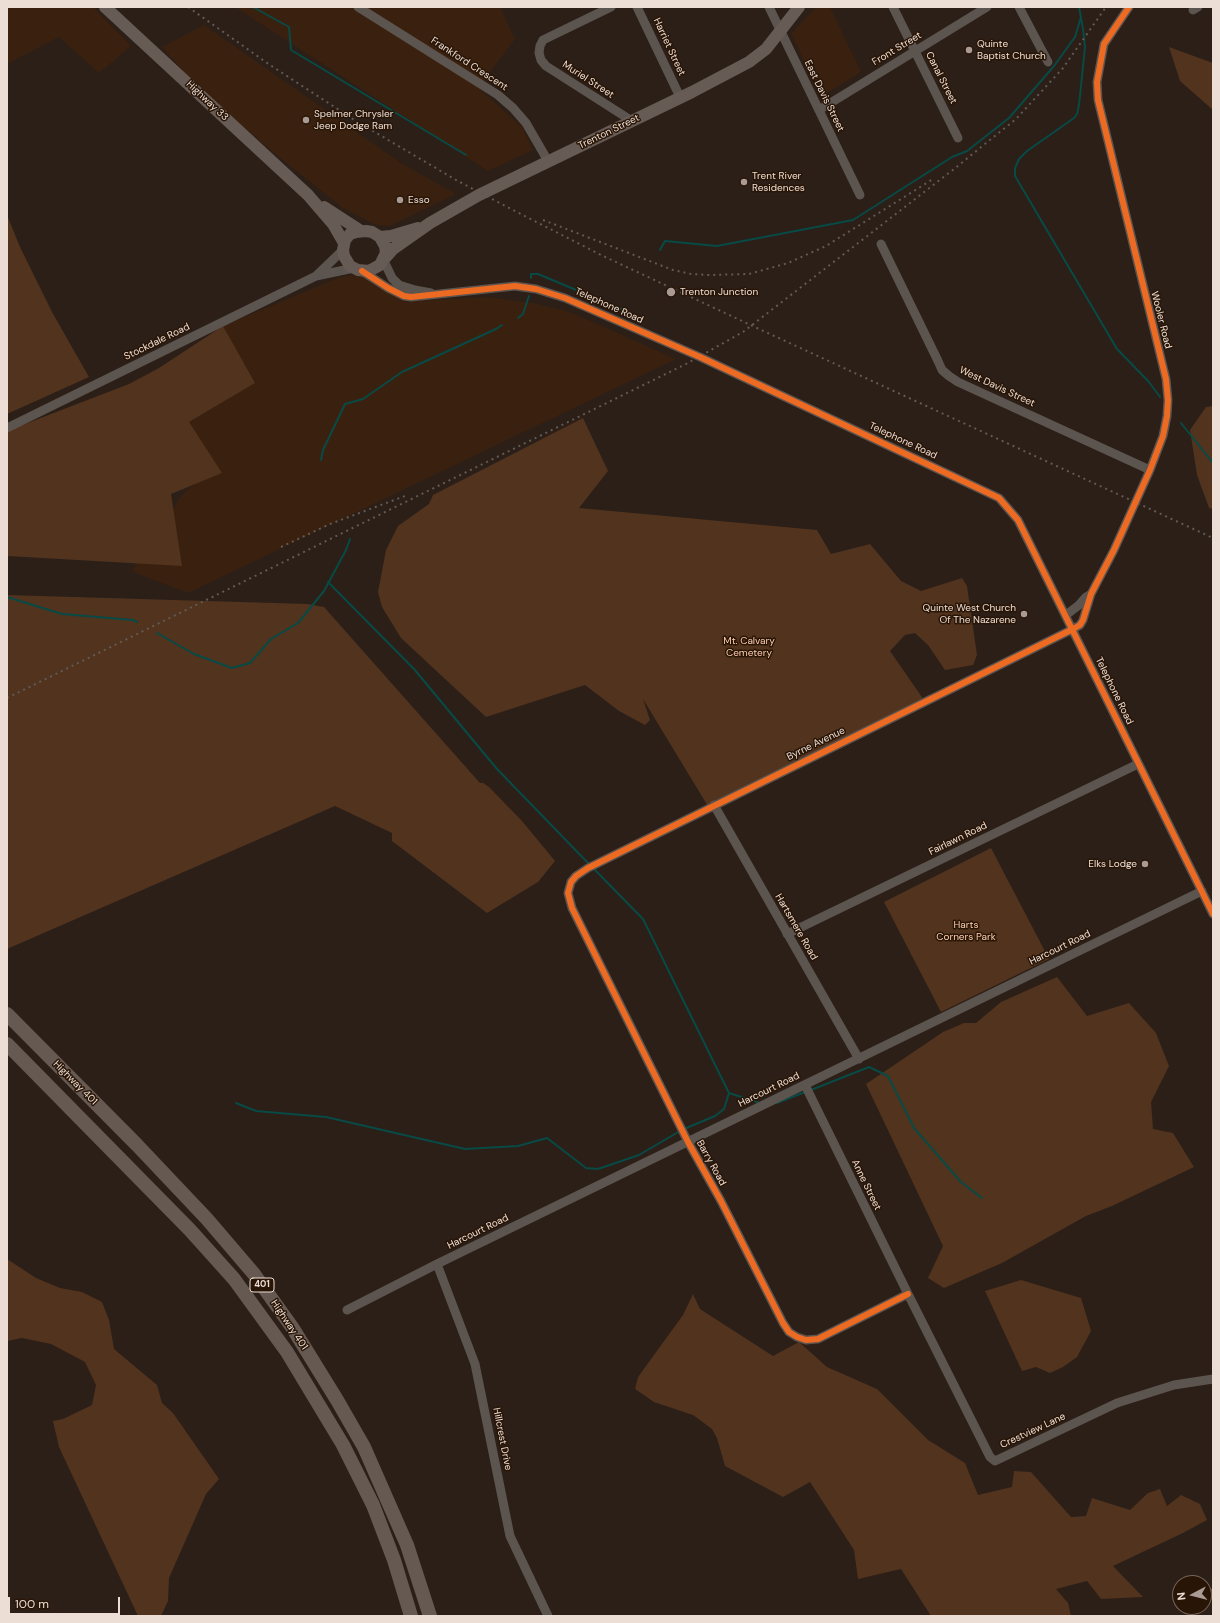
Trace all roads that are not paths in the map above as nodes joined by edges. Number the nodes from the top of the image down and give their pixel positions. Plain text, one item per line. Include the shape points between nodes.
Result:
1 (105, 7) edge
2 (358, 7) edge
3 (610, 7) edge
4 (637, 7) edge
5 (769, 7) edge
6 (799, 7) edge
7 (893, 7) edge
8 (987, 7) edge
9 (1019, 7) edge
10 (1129, 7) edge
11 (780, 31) junction
12 (915, 52) junction
13 (1048, 62) dead end
14 (680, 97) junction
15 (818, 110) junction
16 (632, 121) junction
17 (958, 138) dead end
18 (548, 161) junction
19 (860, 195) dead end
20 (308, 196) junction
21 (430, 223) junction
22 (361, 231) junction
23 (380, 237) junction
24 (881, 244) dead end
25 (343, 246) junction
26 (385, 259) junction
27 (358, 270) junction
28 (316, 276) junction
29 (442, 295) junction
30 (7, 428) edge
31 (1150, 470) junction
32 (1091, 594) junction
33 (1066, 615) junction
34 (1073, 630) junction
35 (1138, 764) junction
36 (714, 805) junction
37 (571, 882) joint
38 (1202, 891) junction
39 (1213, 914) edge
40 (787, 934) junction
41 (7, 1014) edge
42 (7, 1044) edge
43 (859, 1059) junction
44 (805, 1085) junction
45 (688, 1142) junction
46 (437, 1264) junction
47 (908, 1294) junction
48 (347, 1310) dead end
49 (1213, 1379) edge
50 (411, 1616) edge
51 (430, 1616) edge
52 (548, 1616) edge

1 - 20 main road, Highway 33
2 - 18 street, Frankford Crescent via 498,95 526,123
3 - 16 street, Muriel Street via 543,40 539,50 541,60 546,66
4 - 14 street, Harriet Street
5 - 11 street, East Davis Street
6 - 11 main road, Trenton Street
7 - 12 street, Canal Street
8 - 12 street, Front Street
9 - 13 street
10 - 31 street, Wooler Road via 1104,44 1097,89 1103,124 1166,379 1168,400 1165,429
11 - 14 main road, Trenton Street via 766,48 749,62
11 - 15 street, East Davis Street
12 - 15 street, Front Street
12 - 17 street, Canal Street
14 - 16 main road, Trenton Street
15 - 19 street, East Davis Street
16 - 18 main road, Trenton Street
18 - 21 main road, Trenton Street
20 - 22 main road, Highway 33
20 - 25 main road, Highway 33 via 333,224
21 - 23 main road, Trenton Street via 394,236
21 - 26 main road, Trenton Street via 393,249
22 - 23 main road via 372,232
22 - 25 main road via 350,234
23 - 26 main road via 385,246
24 - 31 street, West Davis Street via 940,365 948,376
25 - 27 main road via 346,260
25 - 28 street, Stockdale Road
26 - 27 main road via 369,271
26 - 29 street, Telephone Road via 392,278 399,285
27 - 28 street, Stockdale Road
27 - 29 street, Telephone Road via 404,296
28 - 30 street, Stockdale Road
29 - 33 street, Telephone Road via 515,286 565,298 700,357 999,498 1018,520
31 - 32 street, Wooler Road
32 - 33 street, Wooler Road
32 - 34 street, Wooler Road via 1083,620
33 - 34 street, Telephone Road
34 - 35 street, Telephone Road
34 - 36 street, Byrne Avenue
35 - 38 street, Telephone Road
35 - 40 street, Fairlawn Road
36 - 37 street, Byrne Avenue via 588,868
36 - 40 street, Hartsmere Road
37 - 45 street, Barry Road via 568,893 572,908
38 - 39 street, Telephone Road
38 - 43 street, Harcourt Road
40 - 43 street, Hartsmere Road
41 - 51 highway, Highway 401 / 401 via 207,1219 254,1274 292,1327 364,1447 407,1545
42 - 50 highway, Highway 401 / 401 via 190,1230 234,1279 287,1352 343,1444 373,1506 394,1560
43 - 44 street, Harcourt Road
44 - 45 street, Harcourt Road
44 - 47 street, Anne Street
45 - 46 street, Harcourt Road
45 - 47 street, Barry Road via 789,1332 806,1340 818,1339
46 - 48 street, Harcourt Road
46 - 52 street, Hillcrest Drive via 475,1364 510,1536
47 - 49 street, Crestview Lane via 990,1457 995,1461 1117,1403 1174,1385

